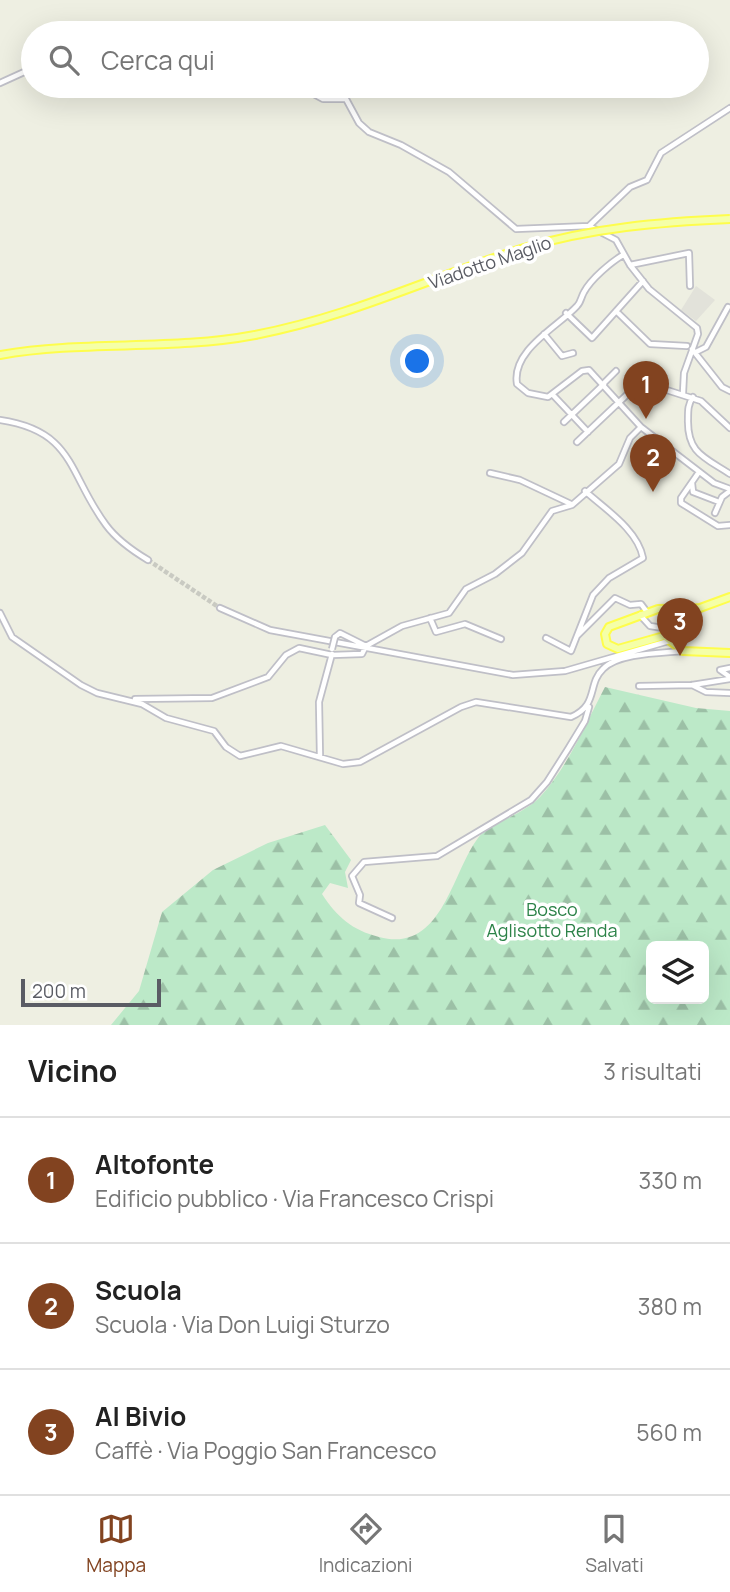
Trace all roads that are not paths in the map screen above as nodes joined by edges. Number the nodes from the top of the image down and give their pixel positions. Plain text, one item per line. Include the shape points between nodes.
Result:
1 (21, 73) edge
2 (0, 83) edge
3 (321, 98) edge
4 (730, 108) edge
5 (730, 219) edge
6 (589, 226) junction
7 (623, 255) junction
8 (630, 265) junction
9 (643, 281) junction
10 (690, 286) dead end
11 (728, 307) dead end
12 (616, 311) junction
13 (566, 313) junction
14 (544, 334) junction
15 (692, 348) junction
16 (573, 353) dead end
17 (0, 355) edge
18 (616, 371) dead end
19 (603, 384) junction
20 (730, 391) edge
21 (683, 393) junction
22 (553, 395) junction
23 (693, 397) junction
24 (619, 402) junction
25 (571, 415) junction
26 (0, 419) edge
27 (564, 422) dead end
28 (641, 427) junction
29 (730, 428) edge
30 (587, 432) junction
31 (576, 442) dead end
32 (699, 472) junction
33 (490, 473) dead end
34 (730, 474) edge
35 (692, 482) junction
36 (728, 489) edge
37 (585, 491) junction
38 (719, 502) junction
39 (572, 505) junction
40 (715, 513) dead end
41 (730, 525) edge
42 (148, 560) tunnel mouth
43 (730, 597) edge
44 (220, 608) tunnel mouth
45 (0, 613) edge
46 (644, 613) junction
47 (430, 618) junction
48 (577, 636) junction
49 (546, 638) dead end
50 (501, 639) dead end
51 (677, 640) dead end
52 (669, 642) dead end
53 (366, 648) junction
54 (683, 651) junction
55 (332, 652) junction
56 (730, 653) edge
57 (730, 668) edge
58 (730, 678) edge
59 (692, 685) junction
60 (639, 686) dead end
61 (730, 693) edge
62 (130, 700) junction
63 (590, 702) junction
64 (320, 757) junction
65 (392, 918) dead end

1 - 2 street
3 - 6 street via 346,99 369,132 449,172 516,229
4 - 6 street via 661,153 647,180 630,187
5 - 17 main road, Viadotto Maglio, bridge via 570,236 489,260 334,317 255,335 205,342 62,346
6 - 7 street via 616,240
7 - 8 street
7 - 13 street via 587,288 575,309
8 - 9 street
8 - 10 street via 689,253
9 - 12 street
9 - 15 street via 694,323 698,331
11 - 15 street via 706,347
12 - 13 street via 590,338
12 - 15 street via 650,344
13 - 14 street
14 - 16 street via 562,356
14 - 22 street via 527,354 516,380 528,393
15 - 20 street
15 - 21 street
18 - 19 street
19 - 22 street via 591,371 582,371
19 - 24 street
19 - 25 street
21 - 23 street
21 - 24 street via 648,384
22 - 25 street
23 - 29 street
23 - 34 street via 688,405 691,447
24 - 28 street
24 - 30 street
25 - 27 street
25 - 30 street
26 - 42 street via 35,427 53,439 107,527
28 - 32 street
28 - 37 street via 630,438 619,464
30 - 31 street
32 - 35 street
32 - 36 street
33 - 39 street via 520,480
35 - 38 street via 693,492
35 - 41 street via 680,499 682,504 718,526
36 - 38 street
37 - 39 street
37 - 48 street via 625,527 643,557 609,578 593,595
38 - 40 street
39 - 47 street via 552,512 522,553 495,575 466,589 449,613
43 - 46 main road via 700,608
44 - 53 street via 270,630
45 - 62 street via 12,637 33,653 97,693
46 - 48 street via 641,604 615,598
46 - 51 street via 650,626 683,631 684,637
46 - 54 main road via 609,627 607,644 618,649 664,636
47 - 50 street via 436,632 469,625
47 - 53 street via 411,622
48 - 49 street via 571,651
52 - 53 street via 558,673 503,674
53 - 55 street via 362,654
53 - 55 street, bridge via 340,633
54 - 56 main road
54 - 63 street via 639,655 606,666 599,673
55 - 62 street via 299,648 286,655 268,677 212,698
55 - 64 street via 319,702
57 - 58 street via 720,670
58 - 59 street
59 - 60 street
59 - 61 street via 706,692
62 - 64 street via 166,718 214,731 240,756 281,746
63 - 64 street via 579,714 564,718 489,702 471,703 360,762 347,764
63 - 65 street via 574,740 531,800 437,856 364,862 356,869 352,876 359,903

